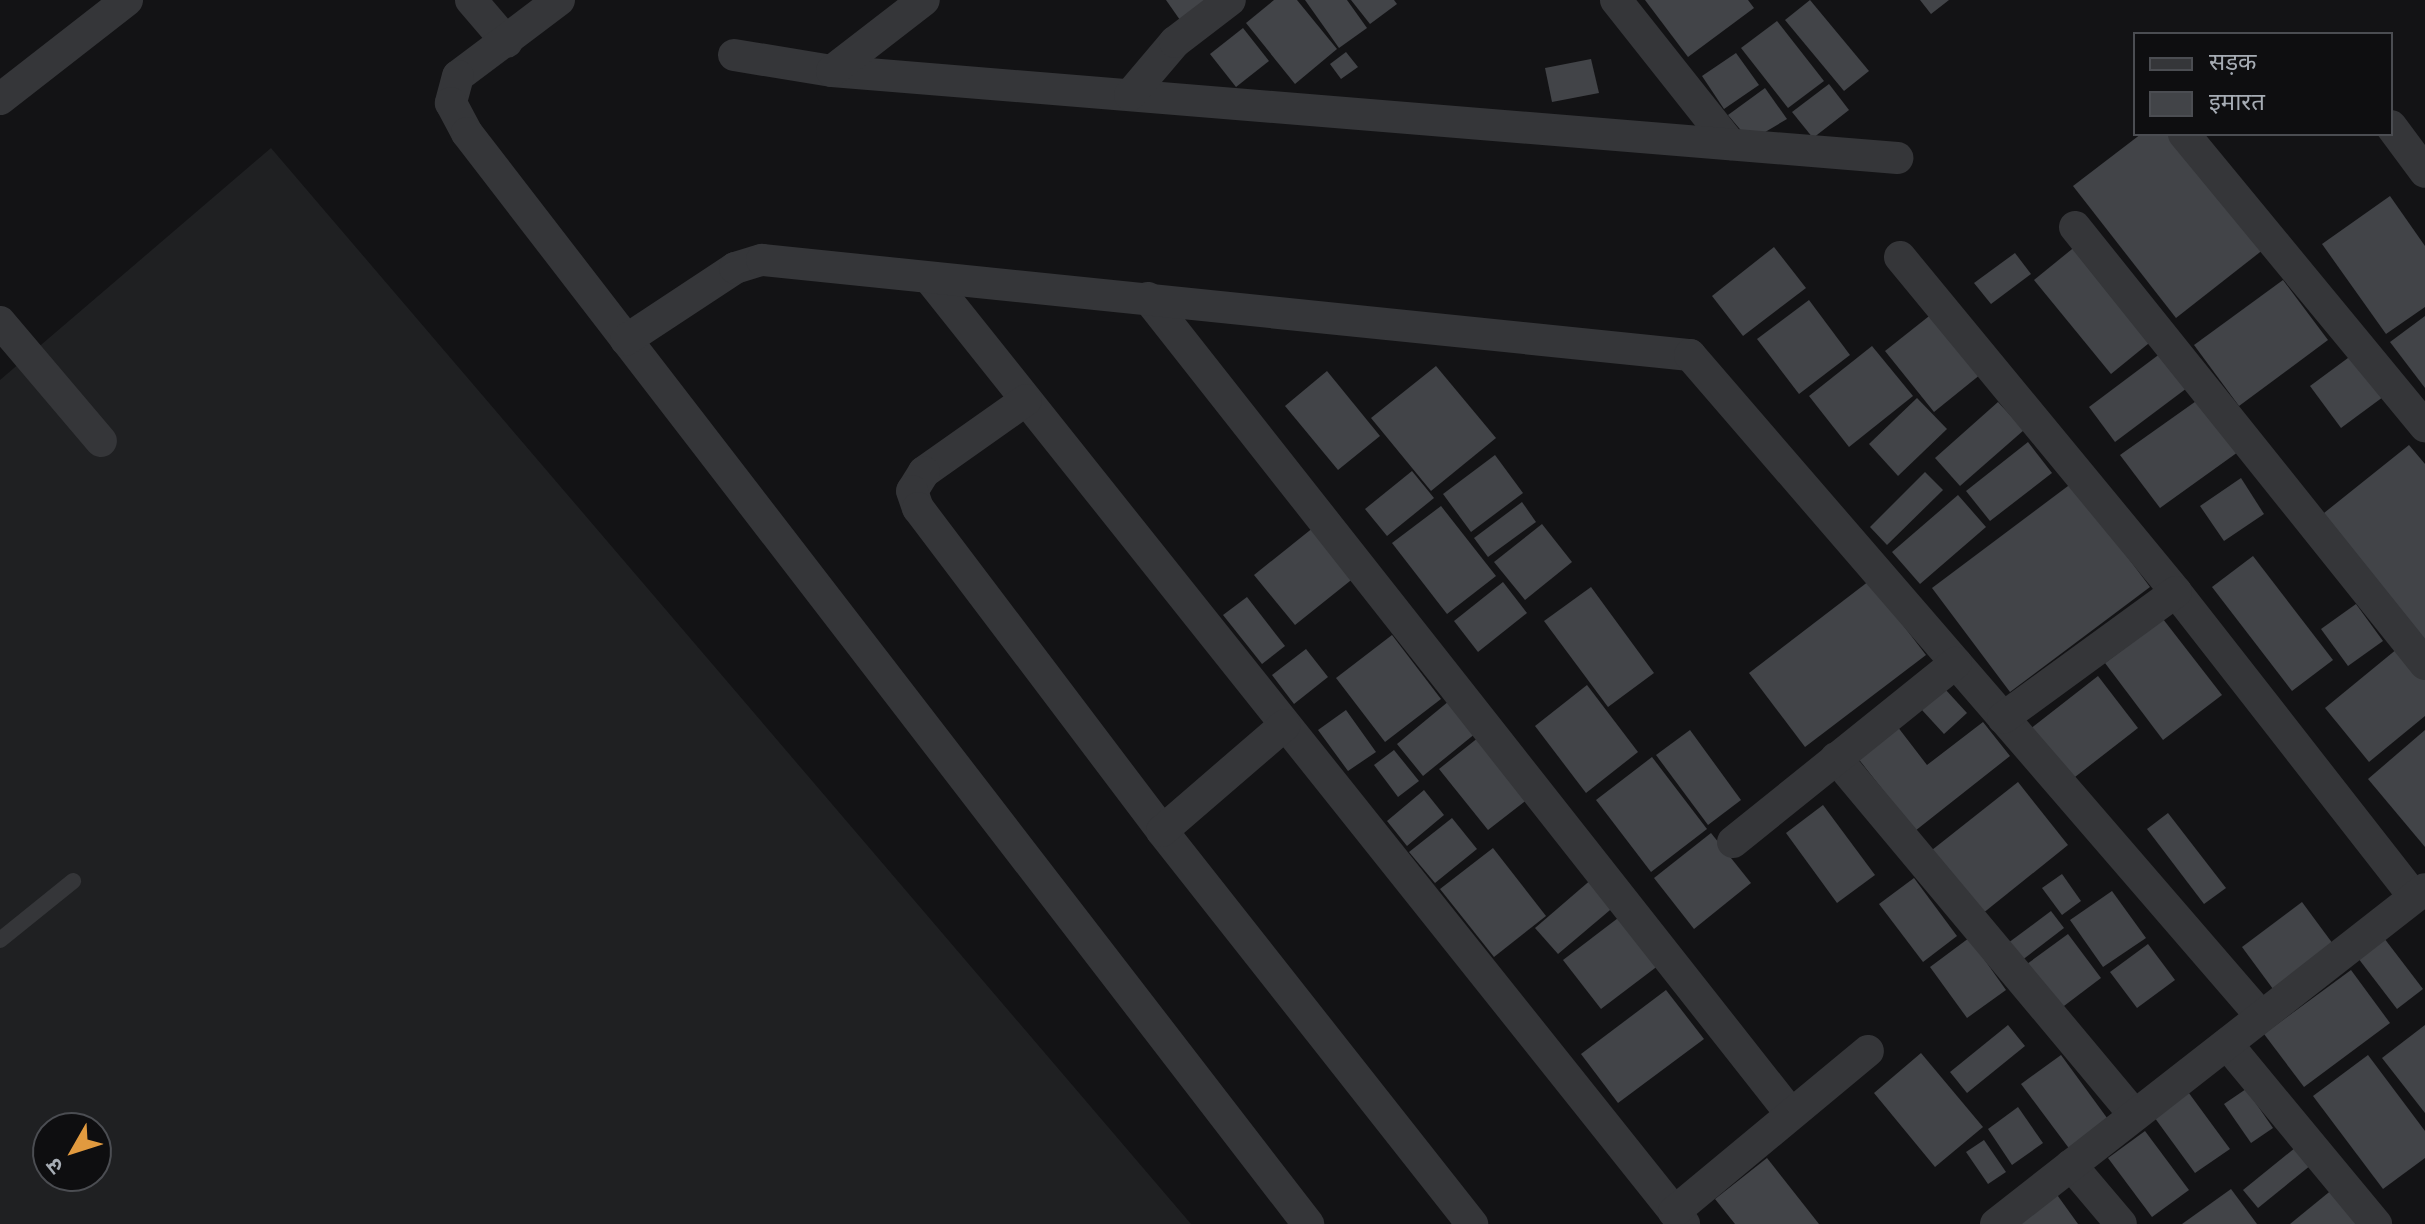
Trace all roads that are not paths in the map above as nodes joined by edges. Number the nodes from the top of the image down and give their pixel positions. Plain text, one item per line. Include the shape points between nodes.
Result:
1 (127, 0) edge
2 (471, 0) edge
3 (559, 0) edge
4 (924, 0) edge
5 (1230, 0) edge
6 (1616, 0) edge
7 (507, 42) junction
8 (734, 55) dead end
9 (832, 71) junction
10 (1130, 95) junction
11 (0, 99) edge
12 (2393, 129) edge
13 (2186, 136) edge
14 (1730, 144) junction
15 (1897, 158) dead end
16 (2425, 172) edge
17 (2075, 227) dead end
18 (1900, 257) dead end
19 (930, 279) junction
20 (1148, 298) junction
21 (0, 322) edge
22 (626, 340) junction
23 (1026, 400) junction
24 (2425, 426) edge
25 (101, 441) dead end
26 (2176, 592) junction
27 (1956, 663) junction
28 (2425, 664) edge
29 (2003, 718) junction
30 (1285, 725) junction
31 (1836, 758) junction
32 (1162, 831) junction
33 (1733, 842) dead end
34 (73, 881) dead end
35 (2420, 893) edge
36 (0, 940) edge
37 (2261, 1016) junction
38 (2227, 1044) junction
39 (1868, 1051) dead end
40 (1791, 1114) junction
41 (2134, 1114) junction
42 (2071, 1165) junction
43 (1679, 1218) edge
44 (1308, 1224) edge
45 (1472, 1224) edge
46 (1996, 1224) edge
47 (2121, 1224) edge
48 (2376, 1224) edge

1 - 11 street
2 - 7 street
3 - 7 street
4 - 9 street
5 - 10 street via 1175,42
6 - 14 street
7 - 22 street via 458,76 451,103 467,133
8 - 9 street
9 - 10 street
10 - 14 street
12 - 16 street
13 - 24 street
14 - 15 street
17 - 28 street
18 - 26 street
19 - 20 street
19 - 22 street via 762,260 735,268
19 - 23 street
20 - 27 street via 1690,355
20 - 40 street
21 - 25 street
22 - 44 street
23 - 30 street
23 - 32 street via 924,472 912,491 918,508
26 - 29 street
26 - 35 street
27 - 29 street
27 - 31 street
29 - 37 street
30 - 32 street
30 - 43 street
31 - 33 street
31 - 41 street
32 - 45 street
34 - 36 lane
35 - 37 street
37 - 38 street
38 - 41 street
38 - 48 street
39 - 40 street
40 - 43 street
41 - 42 street
42 - 46 street
42 - 47 street

